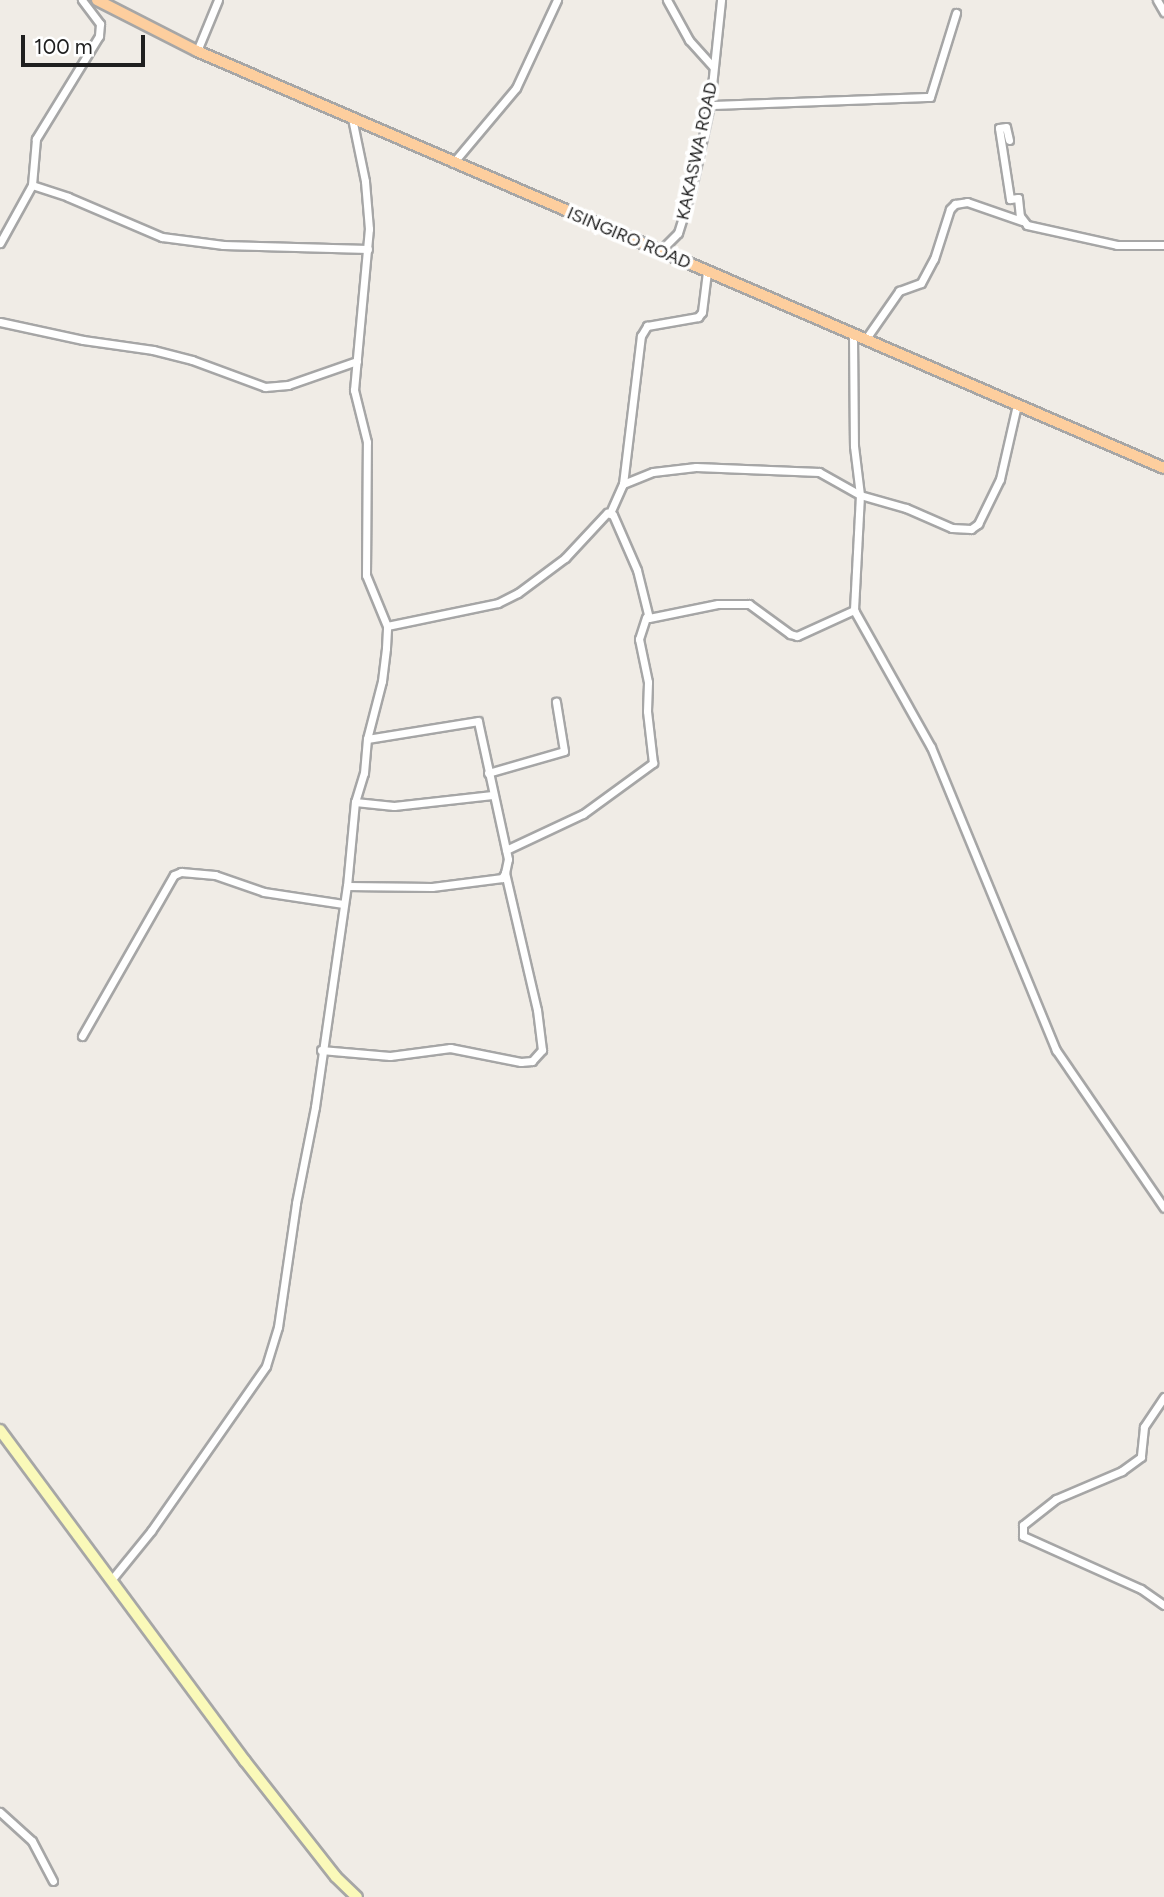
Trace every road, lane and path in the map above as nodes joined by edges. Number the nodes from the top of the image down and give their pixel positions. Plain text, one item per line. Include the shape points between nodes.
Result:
1 (82, 0) edge
2 (97, 0) edge
3 (218, 0) edge
4 (557, 0) edge
5 (667, 0) edge
6 (721, 0) edge
7 (1157, 0) edge
8 (1164, 12) edge
9 (956, 13) dead end
10 (197, 51) junction
11 (713, 67) junction
12 (710, 105) junction
13 (352, 118) junction
14 (1009, 140) dead end
15 (453, 163) junction
16 (32, 185) junction
17 (1022, 221) junction
18 (0, 243) edge
19 (1164, 244) edge
20 (368, 249) junction
21 (659, 252) junction
22 (707, 272) junction
23 (0, 322) edge
24 (853, 335) junction
25 (865, 340) junction
26 (357, 361) junction
27 (1017, 405) junction
28 (1164, 468) edge
29 (623, 484) junction
30 (860, 495) junction
31 (610, 513) junction
32 (854, 610) junction
33 (646, 617) junction
34 (387, 626) junction
35 (556, 702) dead end
36 (367, 739) junction
37 (488, 773) junction
38 (492, 795) junction
39 (355, 802) junction
40 (506, 850) junction
41 (505, 873) junction
42 (347, 886) junction
43 (343, 904) junction
44 (82, 1036) dead end
45 (321, 1050) junction
46 (1164, 1208) edge
47 (1164, 1397) edge
48 (0, 1430) edge
49 (112, 1579) junction
50 (1164, 1605) edge
51 (0, 1812) edge
52 (52, 1881) dead end
53 (357, 1897) edge

1 - 16 street via 100,24 99,36 36,139
2 - 10 main road, ISINGIRO ROAD
3 - 10 street
4 - 15 street via 516,88
5 - 11 street via 689,40
6 - 11 street, KAKASWA ROAD
7 - 8 street
9 - 12 street via 930,97
10 - 13 main road, ISINGIRO ROAD
11 - 12 street, KAKASWA ROAD
12 - 21 street, KAKASWA ROAD via 683,223
13 - 15 main road, ISINGIRO ROAD
13 - 20 street via 365,181
14 - 17 street via 1006,127 999,128 1010,199 1018,198
15 - 21 main road, ISINGIRO ROAD
16 - 18 street
16 - 20 street via 162,237 223,245
17 - 19 street via 1042,230 1117,245
17 - 25 street via 967,202 955,204 920,283 899,290
20 - 26 street
21 - 22 main road, ISINGIRO ROAD
22 - 24 main road, ISINGIRO ROAD
22 - 29 street via 698,317 647,326 641,336
23 - 26 street via 153,350 265,387 288,385
24 - 25 main road, ISINGIRO ROAD
24 - 30 street via 854,446
25 - 27 main road, ISINGIRO ROAD
26 - 34 street via 354,390 368,442 366,575
27 - 28 main road, ISINGIRO ROAD
27 - 30 street via 1000,479 978,524 952,528
29 - 30 street via 653,472 741,468 819,472
29 - 31 street
30 - 32 street
31 - 33 street via 638,570
31 - 34 street via 597,520 565,558 518,593 487,605
32 - 33 street via 797,636 749,604 718,604
32 - 46 street via 931,747 1056,1050
33 - 40 street via 639,639 648,682 646,711 653,763 583,814
34 - 36 street via 382,681
35 - 37 street via 565,751
36 - 37 street via 476,720
36 - 39 street
37 - 38 street
38 - 39 street via 394,806
38 - 40 street
39 - 42 street
40 - 41 street
41 - 42 street via 502,878 432,887
41 - 45 street via 537,1010 542,1042 539,1057 522,1062 450,1048 378,1056
42 - 43 street
43 - 44 street via 264,892 215,875 174,875
43 - 45 street
45 - 49 street via 316,1107 296,1203 280,1318 266,1366
47 - 50 street via 1144,1427 1141,1457 1122,1471 1056,1499 1023,1525 1023,1535 1141,1589
48 - 49 main road
49 - 53 main road via 245,1760 336,1877
51 - 52 street via 32,1841

